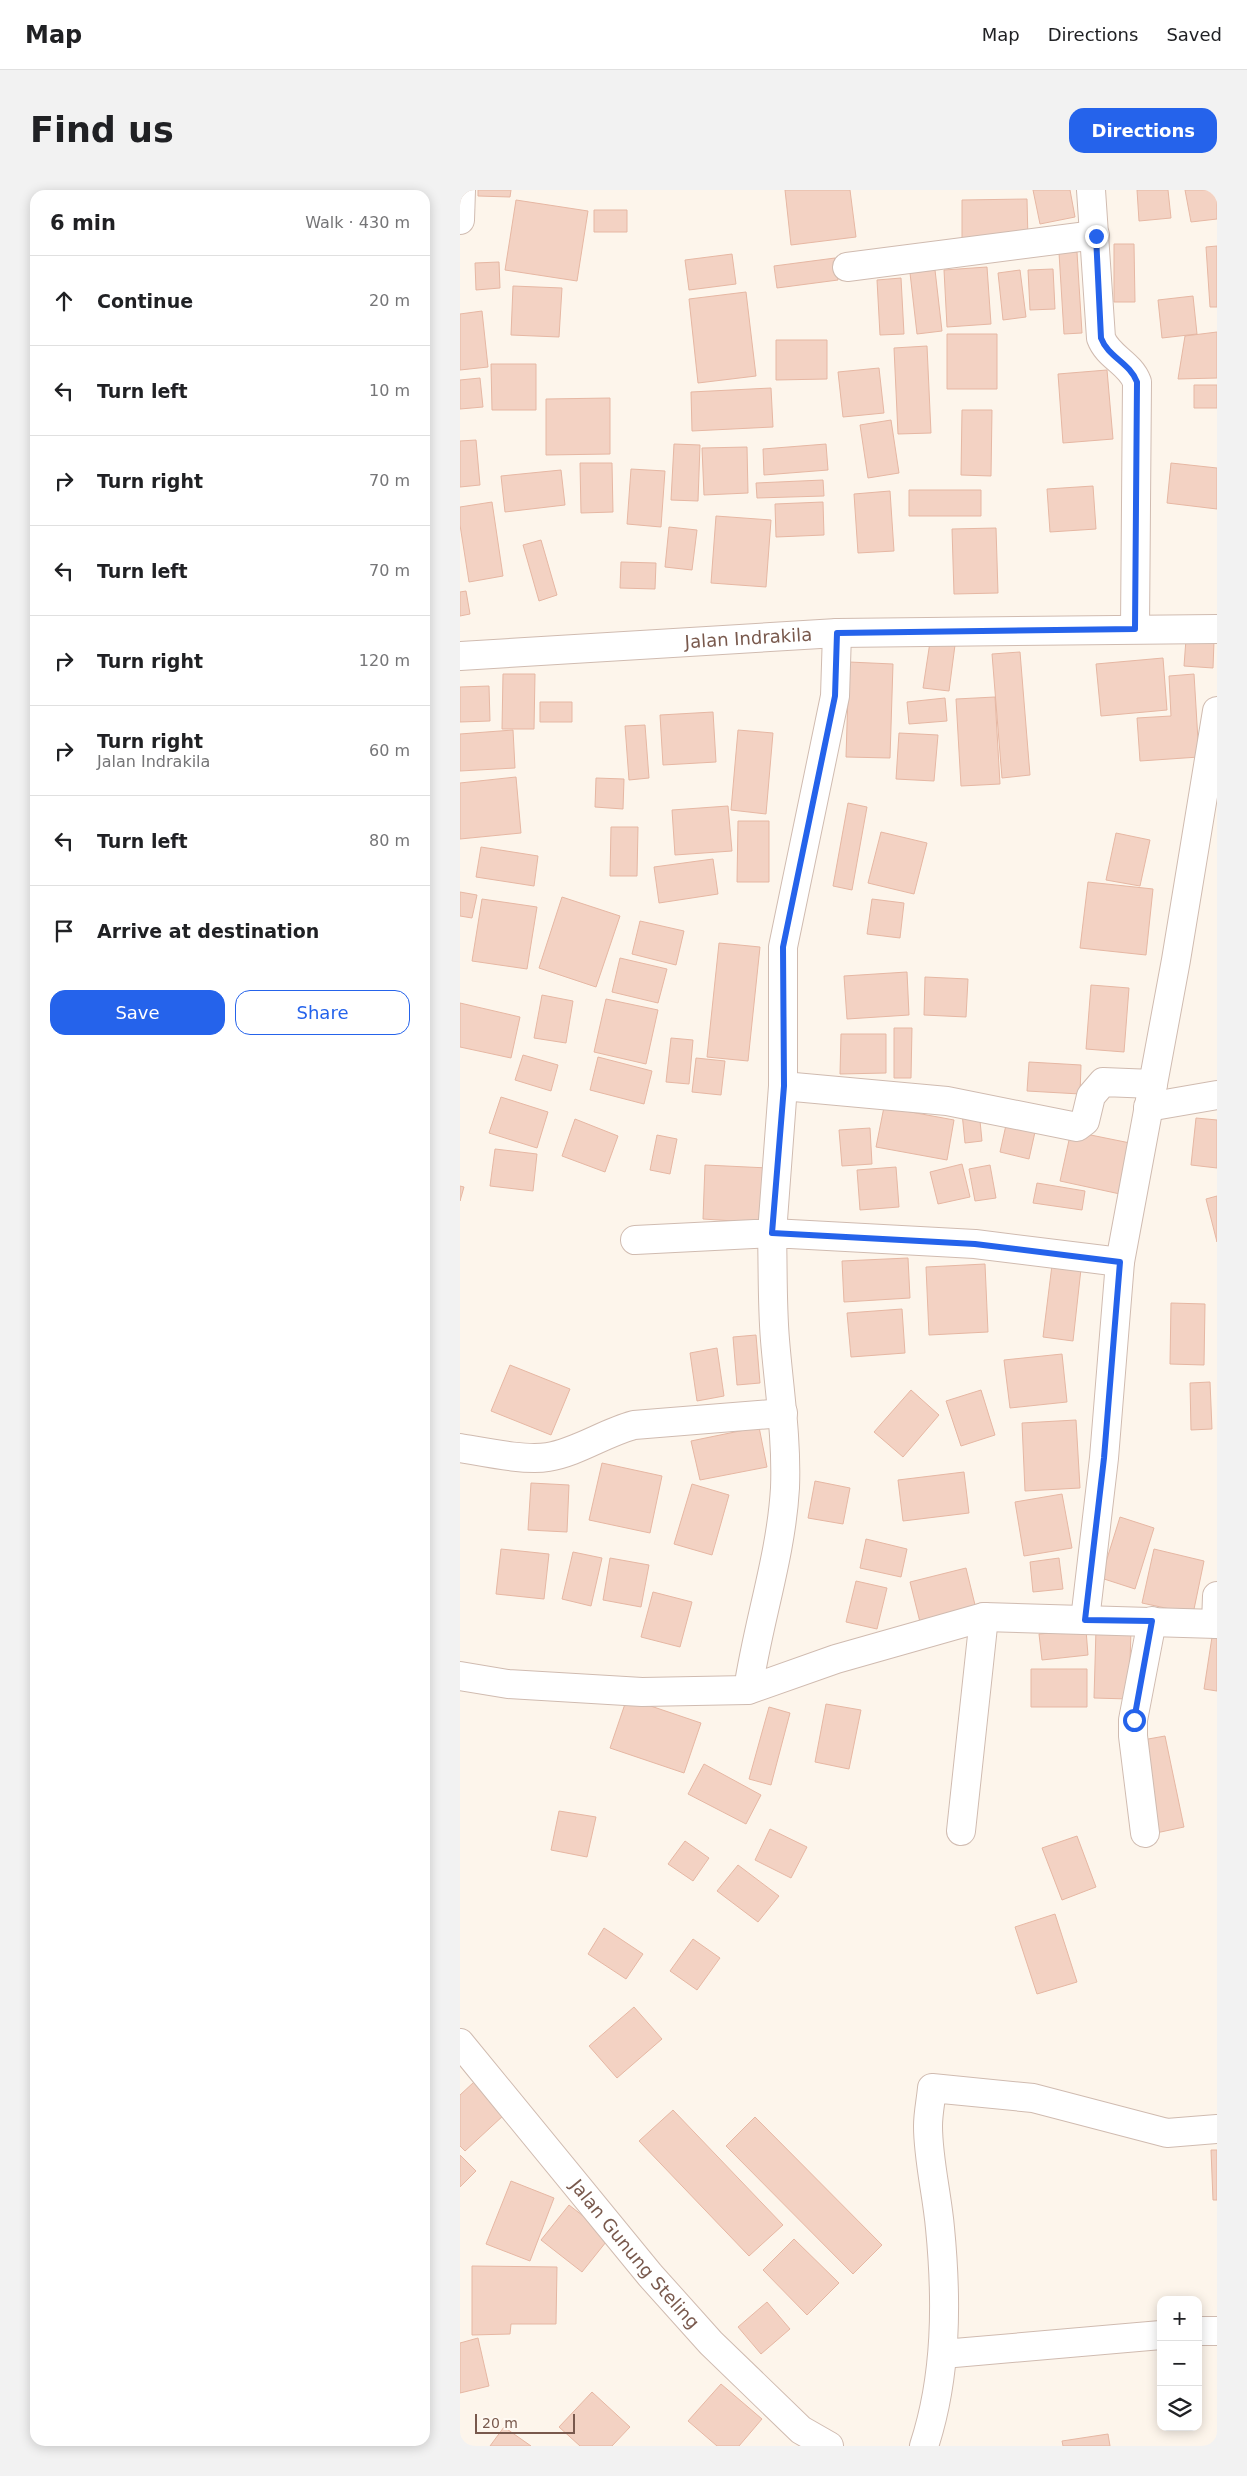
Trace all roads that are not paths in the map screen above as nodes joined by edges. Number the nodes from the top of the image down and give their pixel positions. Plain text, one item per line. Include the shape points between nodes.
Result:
1 (461, 190) edge
2 (1091, 190) edge
3 (460, 220) edge
4 (1096, 236) junction
5 (847, 266) dead end
6 (1135, 629) junction
7 (1217, 629) edge
8 (837, 633) junction
9 (460, 656) edge
10 (1217, 711) edge
11 (784, 1086) junction
12 (1217, 1095) edge
13 (1151, 1096) junction
14 (772, 1233) junction
15 (635, 1240) dead end
16 (1120, 1262) junction
17 (783, 1413) junction
18 (460, 1448) edge
19 (1217, 1596) edge
20 (984, 1617) junction
21 (1085, 1620) junction
22 (1152, 1621) junction
23 (1216, 1624) edge
24 (460, 1676) edge
25 (748, 1690) junction
26 (961, 1831) dead end
27 (1145, 1833) dead end
28 (463, 2052) edge
29 (1217, 2130) edge
30 (1202, 2331) edge
31 (1217, 2331) edge
32 (1157, 2335) edge
33 (942, 2354) junction
34 (829, 2446) edge
35 (924, 2446) edge

1 - 3 street
2 - 4 street
4 - 5 street
4 - 6 street via 1101,338 1105,348 1134,373 1137,382
6 - 7 street, Jalan Indrakila
6 - 8 street, Jalan Indrakila
8 - 9 street, Jalan Indrakila
8 - 11 street via 835,696 783,947
10 - 13 street
11 - 13 street via 946,1101 1077,1127 1085,1121 1091,1096 1103,1082
11 - 14 street
12 - 13 street
13 - 16 street
14 - 15 street
14 - 16 street via 975,1244
14 - 17 street via 774,1338
16 - 21 street via 1104,1458
17 - 18 street via 634,1425 611,1431 568,1452 546,1457
17 - 25 street via 785,1487 778,1549
19 - 23 street
20 - 21 street
20 - 25 street via 836,1659
20 - 26 street
21 - 22 street
22 - 23 street
22 - 27 street via 1133,1736
24 - 25 street via 508,1684 642,1692
28 - 34 street, Jalan Gunung Steling via 711,2343 802,2430
29 - 33 street via 1167,2133 1034,2098 932,2088 928,2126 940,2228 944,2301
30 - 31 street
32 - 33 street
33 - 35 street via 932,2419

